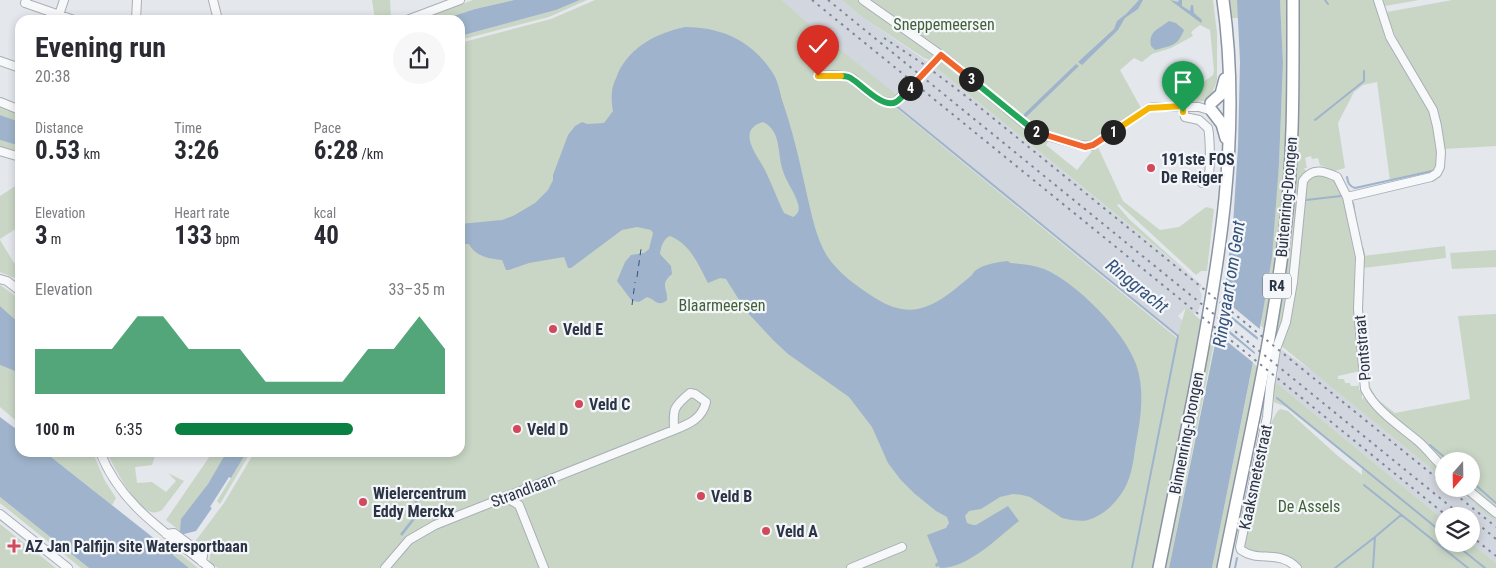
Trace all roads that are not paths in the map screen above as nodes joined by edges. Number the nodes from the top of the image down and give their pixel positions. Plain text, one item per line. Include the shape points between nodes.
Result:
1 (64, 0) edge
2 (137, 0) edge
3 (213, 0) edge
4 (460, 0) edge
5 (863, 0) edge
6 (1223, 0) edge
7 (1293, 0) edge
8 (1378, 0) edge
9 (26, 1) edge
10 (444, 3) edge
11 (59, 15) joint
12 (136, 15) edge
13 (217, 15) edge
14 (418, 15) edge
15 (941, 55) junction
16 (0, 61) edge
17 (15, 66) edge
18 (1230, 70) junction
19 (818, 76) dead end
20 (0, 102) edge
21 (1183, 106) junction
22 (1211, 107) junction
23 (15, 108) edge
24 (1229, 143) junction
25 (0, 151) edge
26 (15, 156) edge
27 (1202, 183) dead end
28 (1348, 197) junction
29 (0, 279) edge
30 (15, 287) edge
31 (1278, 343) joint
32 (674, 430) junction
33 (102, 457) edge
34 (1435, 459) edge
35 (506, 497) junction
36 (1478, 498) edge
37 (1496, 513) edge
38 (0, 514) edge
39 (902, 547) dead end
40 (68, 568) edge
41 (210, 568) edge
42 (385, 568) edge
43 (544, 568) edge
44 (851, 568) edge
45 (1159, 568) edge
46 (1223, 568) edge
47 (1297, 568) edge

1 - 11 street
2 - 12 street
3 - 13 street
4 - 10 street
5 - 15 street
6 - 18 highway, Binnenring-Drongen
7 - 46 highway, Buitenring-Drongen / R4 via 1293,106 1285,229 1269,337
8 - 28 street via 1390,37 1433,110 1440,143 1440,167 1431,177
9 - 11 street
10 - 14 street
15 - 19 street via 895,103 879,99 847,76
15 - 21 street via 1031,129 1079,146 1093,145 1149,108
16 - 17 street
18 - 22 highway via 1221,94
18 - 24 highway, Binnenring-Drongen
20 - 23 street
21 - 22 street
21 - 27 street via 1185,117 1199,120 1208,128 1208,175
22 - 24 highway via 1220,119
24 - 45 highway, Binnenring-Drongen via 1211,305
25 - 26 street
28 - 31 street, Pontstraat via 1337,177 1327,172 1311,173 1302,181 1293,282 1286,322
28 - 34 street, Pontstraat via 1360,257 1358,309 1365,389 1381,410
29 - 30 street
31 - 47 street, Kaaksmetestraat via 1270,405 1240,547 1248,554 1281,557
32 - 32 street, Strandlaan via 696,420 704,411 706,402 690,393 678,402 673,412
32 - 35 street, Strandlaan
33 - 41 street via 124,494 146,518
35 - 42 street, Strandlaan via 435,525 409,540
35 - 43 street via 519,505
36 - 37 street
38 - 40 street
39 - 44 street

